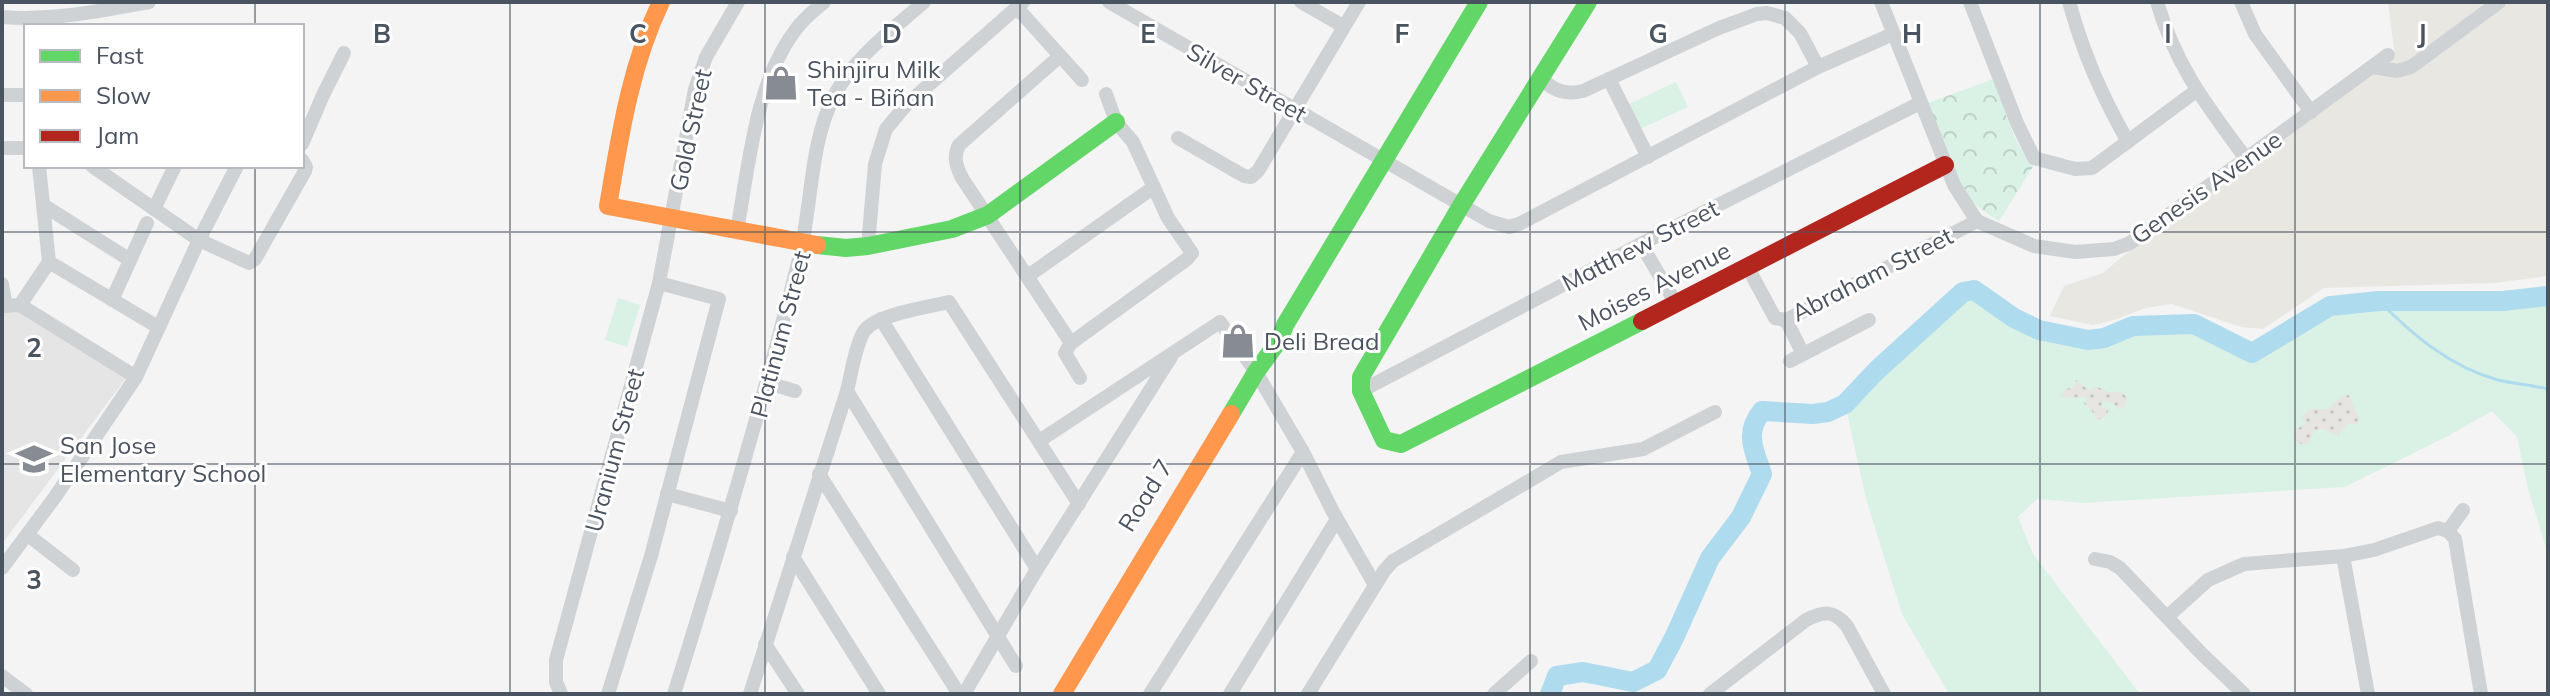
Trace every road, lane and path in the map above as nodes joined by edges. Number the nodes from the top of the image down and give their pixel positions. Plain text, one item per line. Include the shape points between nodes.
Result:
1 (149, 2) edge
2 (661, 2) edge
3 (738, 2) edge
4 (824, 2) edge
5 (924, 2) edge
6 (1109, 2) edge
7 (1301, 2) edge
8 (1359, 2) edge
9 (1479, 2) edge
10 (1588, 2) edge
11 (1881, 2) edge
12 (1970, 2) edge
13 (2069, 2) edge
14 (2157, 2) edge
15 (2241, 2) edge
16 (2499, 2) edge
17 (1020, 5) edge
18 (2, 17) edge
19 (1343, 26) junction
20 (1893, 34) junction
21 (344, 53) dead end
22 (2388, 55) dead end
23 (1060, 56) junction
24 (1818, 67) junction
25 (2373, 67) junction
26 (1542, 79) junction
27 (1609, 79) junction
28 (1082, 80) dead end
29 (2196, 91) junction
30 (1106, 94) dead end
31 (2, 95) edge
32 (24, 95) edge
33 (1920, 103) junction
34 (1293, 110) junction
35 (2311, 112) junction
36 (1116, 122) junction
37 (1178, 138) dead end
38 (304, 139) edge
39 (2128, 142) junction
40 (2, 148) edge
41 (24, 148) edge
42 (1648, 157) junction
43 (1385, 159) junction
44 (2247, 160) junction
45 (304, 164) edge
46 (1945, 165) junction
47 (39, 168) edge
48 (95, 168) edge
49 (174, 168) edge
50 (236, 168) edge
51 (1154, 187) junction
52 (1462, 204) junction
53 (43, 205) junction
54 (154, 209) junction
55 (988, 215) junction
56 (671, 218) junction
57 (1977, 221) junction
58 (147, 223) dead end
59 (737, 230) junction
60 (199, 240) junction
61 (804, 242) junction
62 (1641, 244) junction
63 (868, 246) junction
64 (130, 260) junction
65 (49, 262) junction
66 (1747, 266) junction
67 (1028, 276) junction
68 (659, 283) junction
69 (2, 284) edge
70 (112, 300) junction
71 (1675, 302) junction
72 (9, 306) edge
73 (881, 319) junction
74 (1786, 320) junction
75 (1869, 320) dead end
76 (158, 327) junction
77 (1071, 343) junction
78 (1175, 352) junction
79 (1255, 369) junction
80 (136, 377) junction
81 (1080, 378) dead end
82 (768, 383) junction
83 (795, 391) dead end
84 (847, 391) junction
85 (1361, 391) junction
86 (1715, 412) dead end
87 (1039, 441) junction
88 (1303, 452) junction
89 (819, 474) junction
90 (667, 494) junction
91 (1079, 504) junction
92 (2463, 510) dead end
93 (731, 511) junction
94 (1337, 519) junction
95 (2448, 531) junction
96 (28, 535) junction
97 (1147, 545) junction
98 (2343, 556) junction
99 (793, 557) junction
100 (2095, 559) dead end
101 (2, 568) edge
102 (1037, 569) junction
103 (73, 570) dead end
104 (1375, 585) junction
105 (2167, 617) junction
106 (998, 638) junction
107 (765, 644) junction
108 (1531, 661) dead end
109 (1016, 666) dead end
110 (2, 676) edge
111 (558, 688) edge
112 (26, 694) edge
113 (608, 694) edge
114 (674, 694) edge
115 (750, 694) edge
116 (798, 694) edge
117 (879, 694) edge
118 (961, 694) edge
119 (1051, 694) edge
120 (1062, 694) edge
121 (1150, 694) edge
122 (1230, 694) edge
123 (1308, 694) edge
124 (1494, 694) edge
125 (1710, 694) edge
126 (1884, 694) edge
127 (2244, 694) edge
128 (2368, 694) edge
129 (2481, 694) edge

1 - 18 street via 30,20
2 - 56 street via 631,79 608,206
3 - 56 street, Gold Street via 706,57 695,89
4 - 59 street via 797,27 768,79
5 - 61 street, Platinum Street via 849,71 832,99 820,134
6 - 34 street, Silver Street
7 - 19 street
8 - 19 street
9 - 43 street, Road 7
10 - 26 street
11 - 20 street
12 - 39 street via 2034,158 2092,168
13 - 39 street via 2081,47
14 - 29 street
15 - 35 street via 2255,34
16 - 25 street via 2411,67
17 - 23 street
17 - 63 street via 906,105 886,129 875,164
19 - 34 street
20 - 24 street
20 - 33 street
21 - 38 street
22 - 25 street, Genesis Avenue
23 - 28 street
23 - 55 street via 955,152 962,178
24 - 27 street via 1800,33 1785,18 1767,13 1719,28
24 - 42 street
25 - 35 street, Genesis Avenue
26 - 27 street via 1565,92 1583,91
26 - 52 street
27 - 42 street
29 - 39 street
29 - 44 street
30 - 36 street
31 - 32 street
33 - 46 street
33 - 62 street, Matthew Street
34 - 37 street via 1251,177
34 - 43 street, Silver Street
35 - 44 street, Genesis Avenue
36 - 51 street via 1133,142
36 - 55 street
40 - 41 street
42 - 52 street, Silver Street via 1509,227
43 - 52 street, Silver Street
43 - 79 street, Road 7 via 1280,339
44 - 57 street, Genesis Avenue via 2114,249 2075,252 2034,246
45 - 60 street via 305,171 253,262
46 - 57 street
46 - 66 street, Moises Avenue
47 - 53 street
48 - 54 street
49 - 54 street
50 - 60 street
51 - 67 street
51 - 77 street via 1192,253
52 - 85 street via 1361,377
53 - 64 street
53 - 65 street
54 - 60 street
55 - 63 street via 952,229
55 - 67 street
56 - 59 street
56 - 68 street, Uranium Street
57 - 74 street, Abraham Street
58 - 64 street
59 - 61 street
60 - 76 street
61 - 63 street
61 - 82 street, Platinum Street
62 - 71 street
62 - 85 street, Matthew Street
64 - 70 street
65 - 70 street
65 - 72 street
66 - 71 street, Moises Avenue
66 - 74 street, Abraham Street via 1775,318
67 - 77 street
68 - 90 street via 719,299
68 - 111 street, Uranium Street via 556,660
69 - 72 street
70 - 76 street
71 - 85 street, Moises Avenue via 1401,444 1384,440
72 - 80 street
73 - 84 street via 866,329
73 - 87 street via 949,302
73 - 102 street
74 - 75 street via 1796,357
76 - 80 street
77 - 81 street via 1065,353
78 - 79 street via 1220,322
78 - 87 street
78 - 91 street
79 - 88 street
79 - 97 street, Road 7
80 - 96 street
82 - 83 street
82 - 93 street, Platinum Street
84 - 89 street
84 - 106 street
86 - 104 street via 1643,449 1561,462 1393,561
87 - 91 street
88 - 94 street
88 - 121 street
89 - 99 street
89 - 118 street
90 - 93 street
90 - 113 street
91 - 102 street
92 - 95 street
93 - 114 street, Platinum Street
94 - 104 street
94 - 122 street
95 - 98 street via 2427,530
95 - 129 street via 2455,539
96 - 101 street
96 - 103 street
97 - 119 street, Road 7
97 - 120 street, Road 7
98 - 105 street via 2244,564 2208,580
98 - 128 street
99 - 107 street
99 - 117 street
100 - 105 street via 2120,568
102 - 106 street
104 - 123 street
105 - 127 street
106 - 109 street
106 - 118 street
107 - 115 street
107 - 116 street
108 - 124 street
110 - 112 street
125 - 126 street via 1806,620 1830,612 1847,626

